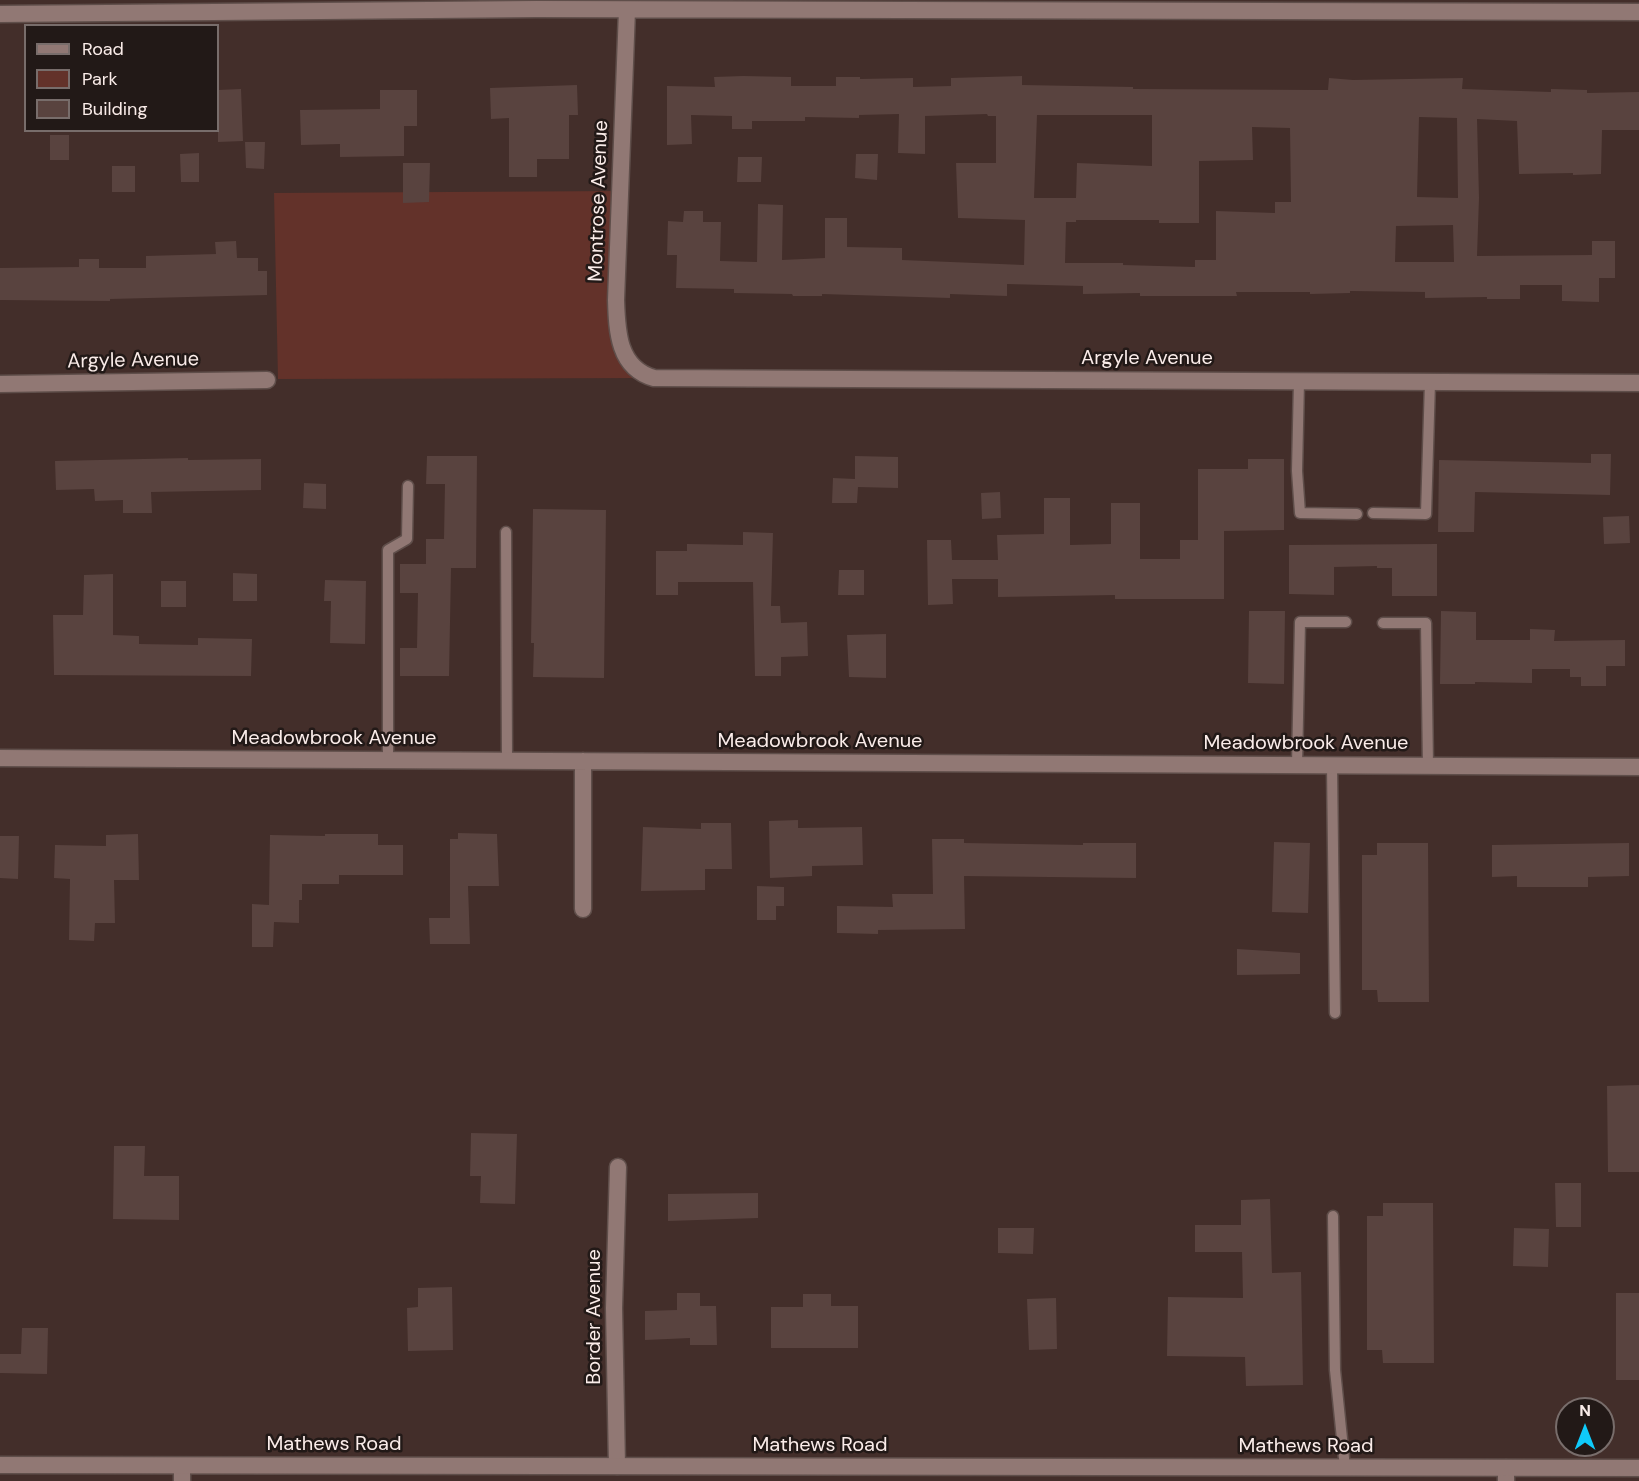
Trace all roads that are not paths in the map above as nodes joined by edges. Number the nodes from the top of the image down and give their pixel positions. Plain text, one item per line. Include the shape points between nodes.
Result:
1 (627, 10) junction
2 (1639, 12) edge
3 (0, 14) edge
4 (654, 378) joint
5 (267, 380) dead end
6 (1299, 381) junction
7 (1430, 382) junction
8 (1639, 383) edge
9 (0, 384) edge
10 (408, 486) dead end
11 (1373, 513) dead end
12 (1357, 514) dead end
13 (506, 532) dead end
14 (1346, 622) dead end
15 (1383, 622) dead end
16 (0, 758) edge
17 (387, 760) junction
18 (507, 761) junction
19 (583, 761) junction
20 (1298, 765) junction
21 (1332, 766) junction
22 (1428, 766) junction
23 (1639, 767) edge
24 (583, 909) dead end
25 (1335, 1013) dead end
26 (618, 1167) dead end
27 (1333, 1216) dead end
28 (0, 1465) edge
29 (617, 1466) junction
30 (1345, 1468) junction
31 (1639, 1468) edge
32 (182, 1473) edge
33 (1506, 1474) edge

1 - 2 street
1 - 3 street
1 - 4 street, Montrose Avenue via 617,333 624,354 638,370
4 - 6 street, Argyle Avenue
5 - 9 street, Argyle Avenue
6 - 7 street, Argyle Avenue
6 - 12 lane via 1300,513
7 - 8 street, Argyle Avenue
7 - 11 lane via 1426,514
10 - 17 lane via 407,539 388,550
13 - 18 lane
14 - 20 lane via 1300,622
15 - 22 lane via 1426,622
16 - 17 street, Meadowbrook Avenue
17 - 18 street, Meadowbrook Avenue
18 - 19 street, Meadowbrook Avenue
19 - 20 street, Meadowbrook Avenue
19 - 24 street
20 - 21 street, Meadowbrook Avenue
21 - 22 street, Meadowbrook Avenue
21 - 25 lane
22 - 23 street, Meadowbrook Avenue
26 - 29 street, Border Avenue
27 - 30 lane via 1335,1370
28 - 32 street, Mathews Road
29 - 30 street, Mathews Road
29 - 32 street, Mathews Road
30 - 33 street, Mathews Road
31 - 33 street, Mathews Road

